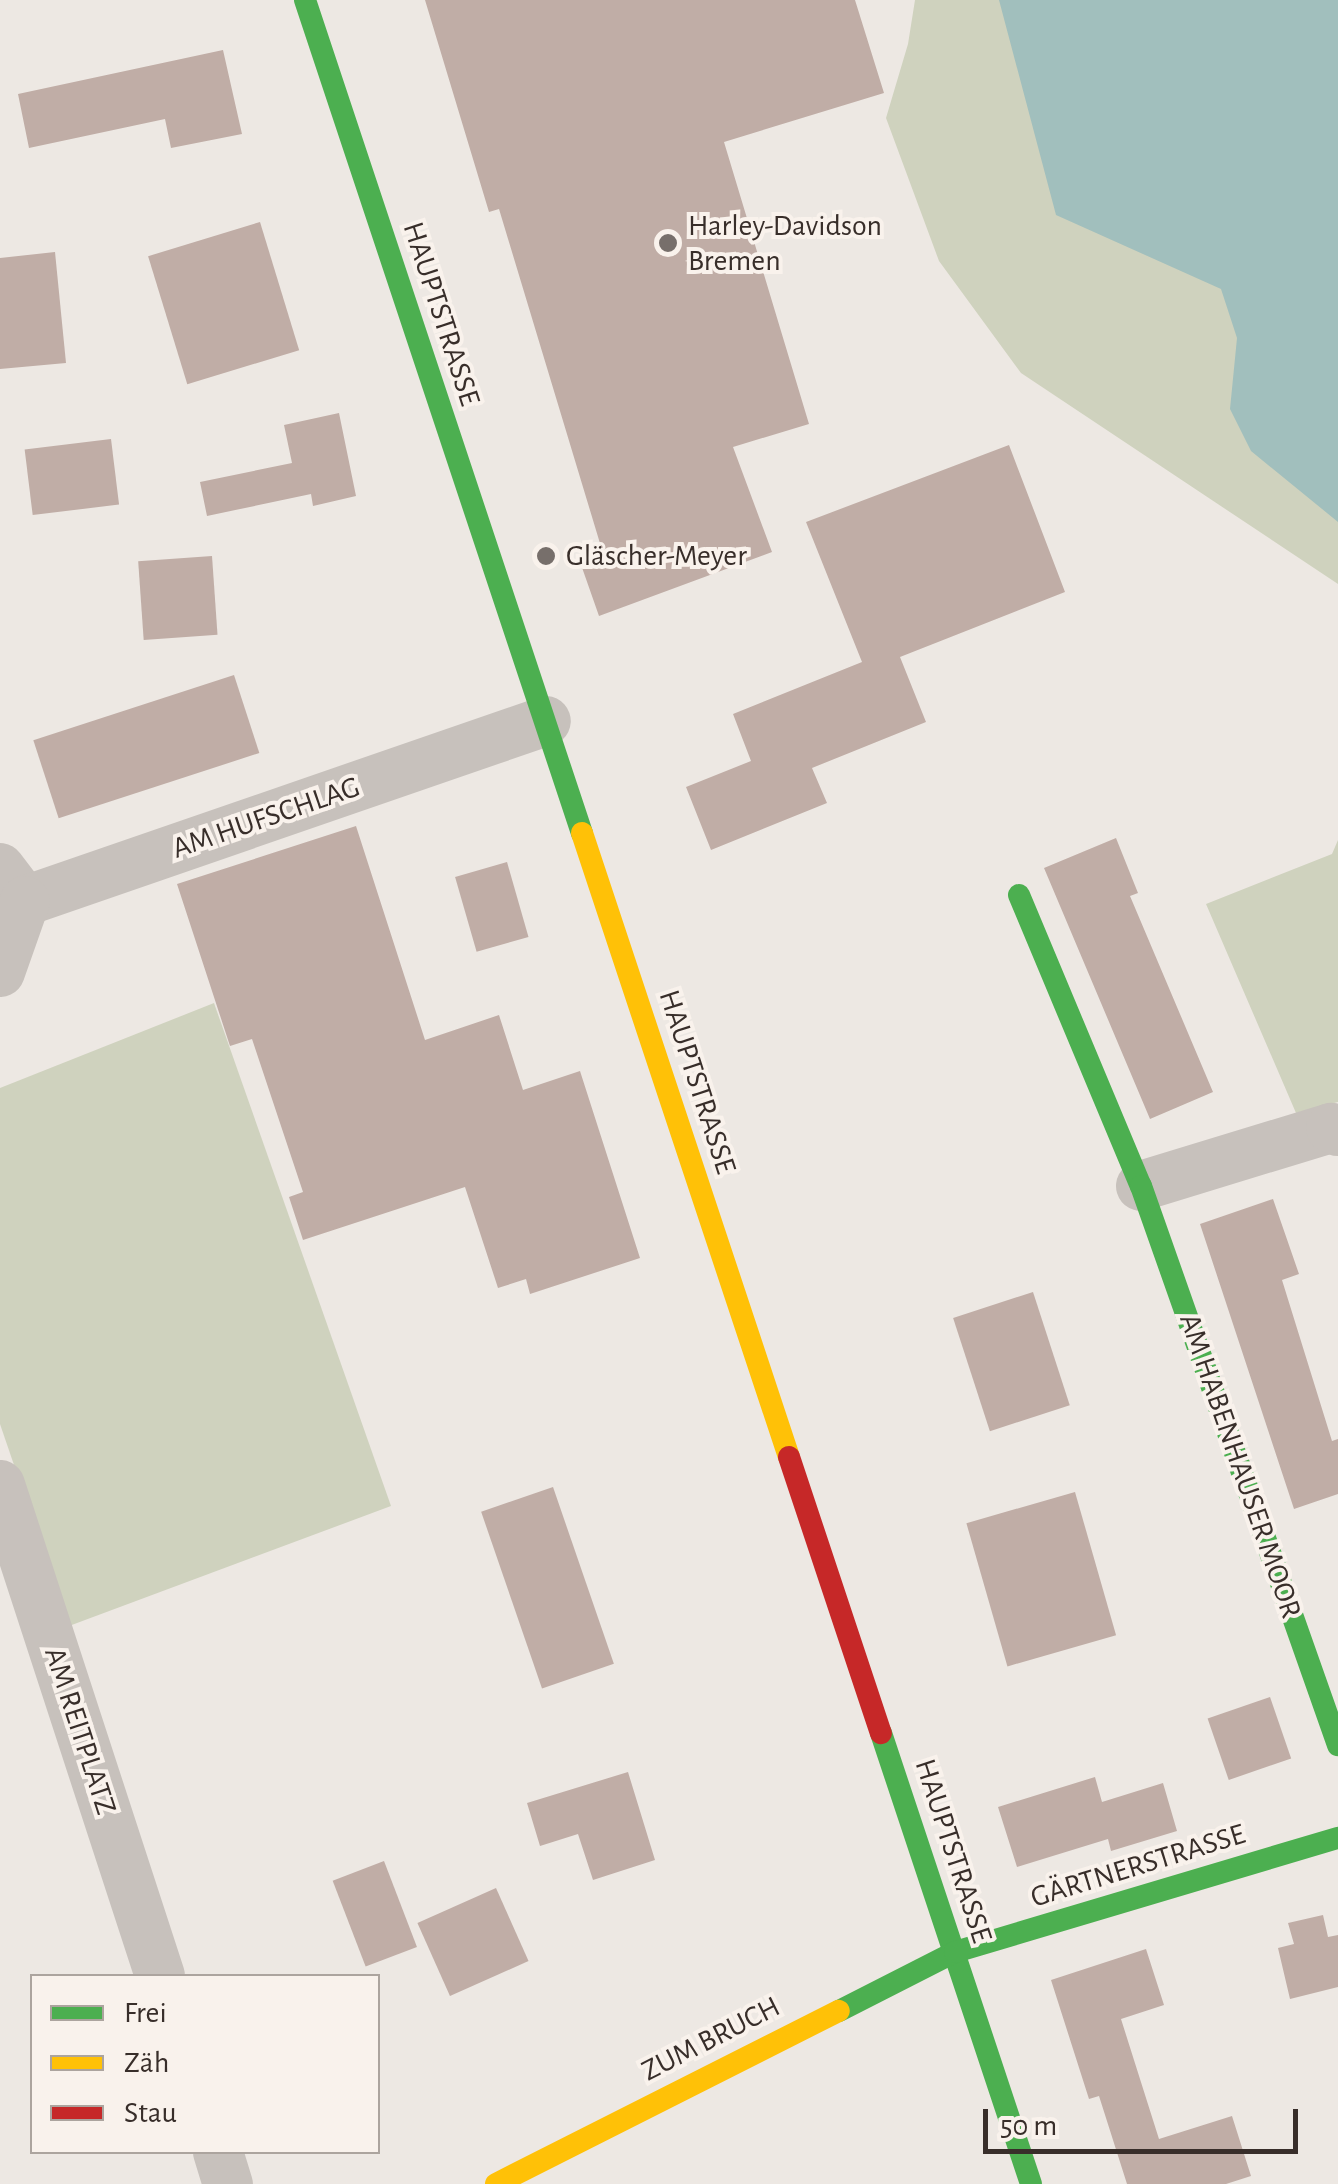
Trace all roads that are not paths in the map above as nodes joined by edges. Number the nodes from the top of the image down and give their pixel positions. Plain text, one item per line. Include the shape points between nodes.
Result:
1 (305, 0) edge
2 (546, 720) junction
3 (12, 885) edge
4 (1018, 895) dead end
5 (0, 972) edge
6 (1338, 1131) edge
7 (1141, 1186) junction
8 (0, 1485) edge
9 (1338, 1745) edge
10 (1338, 1838) edge
11 (955, 1952) junction
12 (159, 1974) edge
13 (219, 2154) edge
14 (228, 2184) edge
15 (496, 2184) edge
16 (1032, 2184) edge

1 - 2 main road, HAUPTSTRASSE
2 - 3 street, AM HUFSCHLAG
2 - 11 main road, HAUPTSTRASSE
3 - 5 street
4 - 7 main road, AM HABENHAUSER MOOR
6 - 7 street
7 - 9 main road, AM HABENHAUSER MOOR
8 - 12 street, AM REITPLATZ
10 - 11 main road, GÄRTNERSTRASSE
11 - 15 main road, ZUM BRUCH
11 - 16 main road, HAUPTSTRASSE
13 - 14 street

